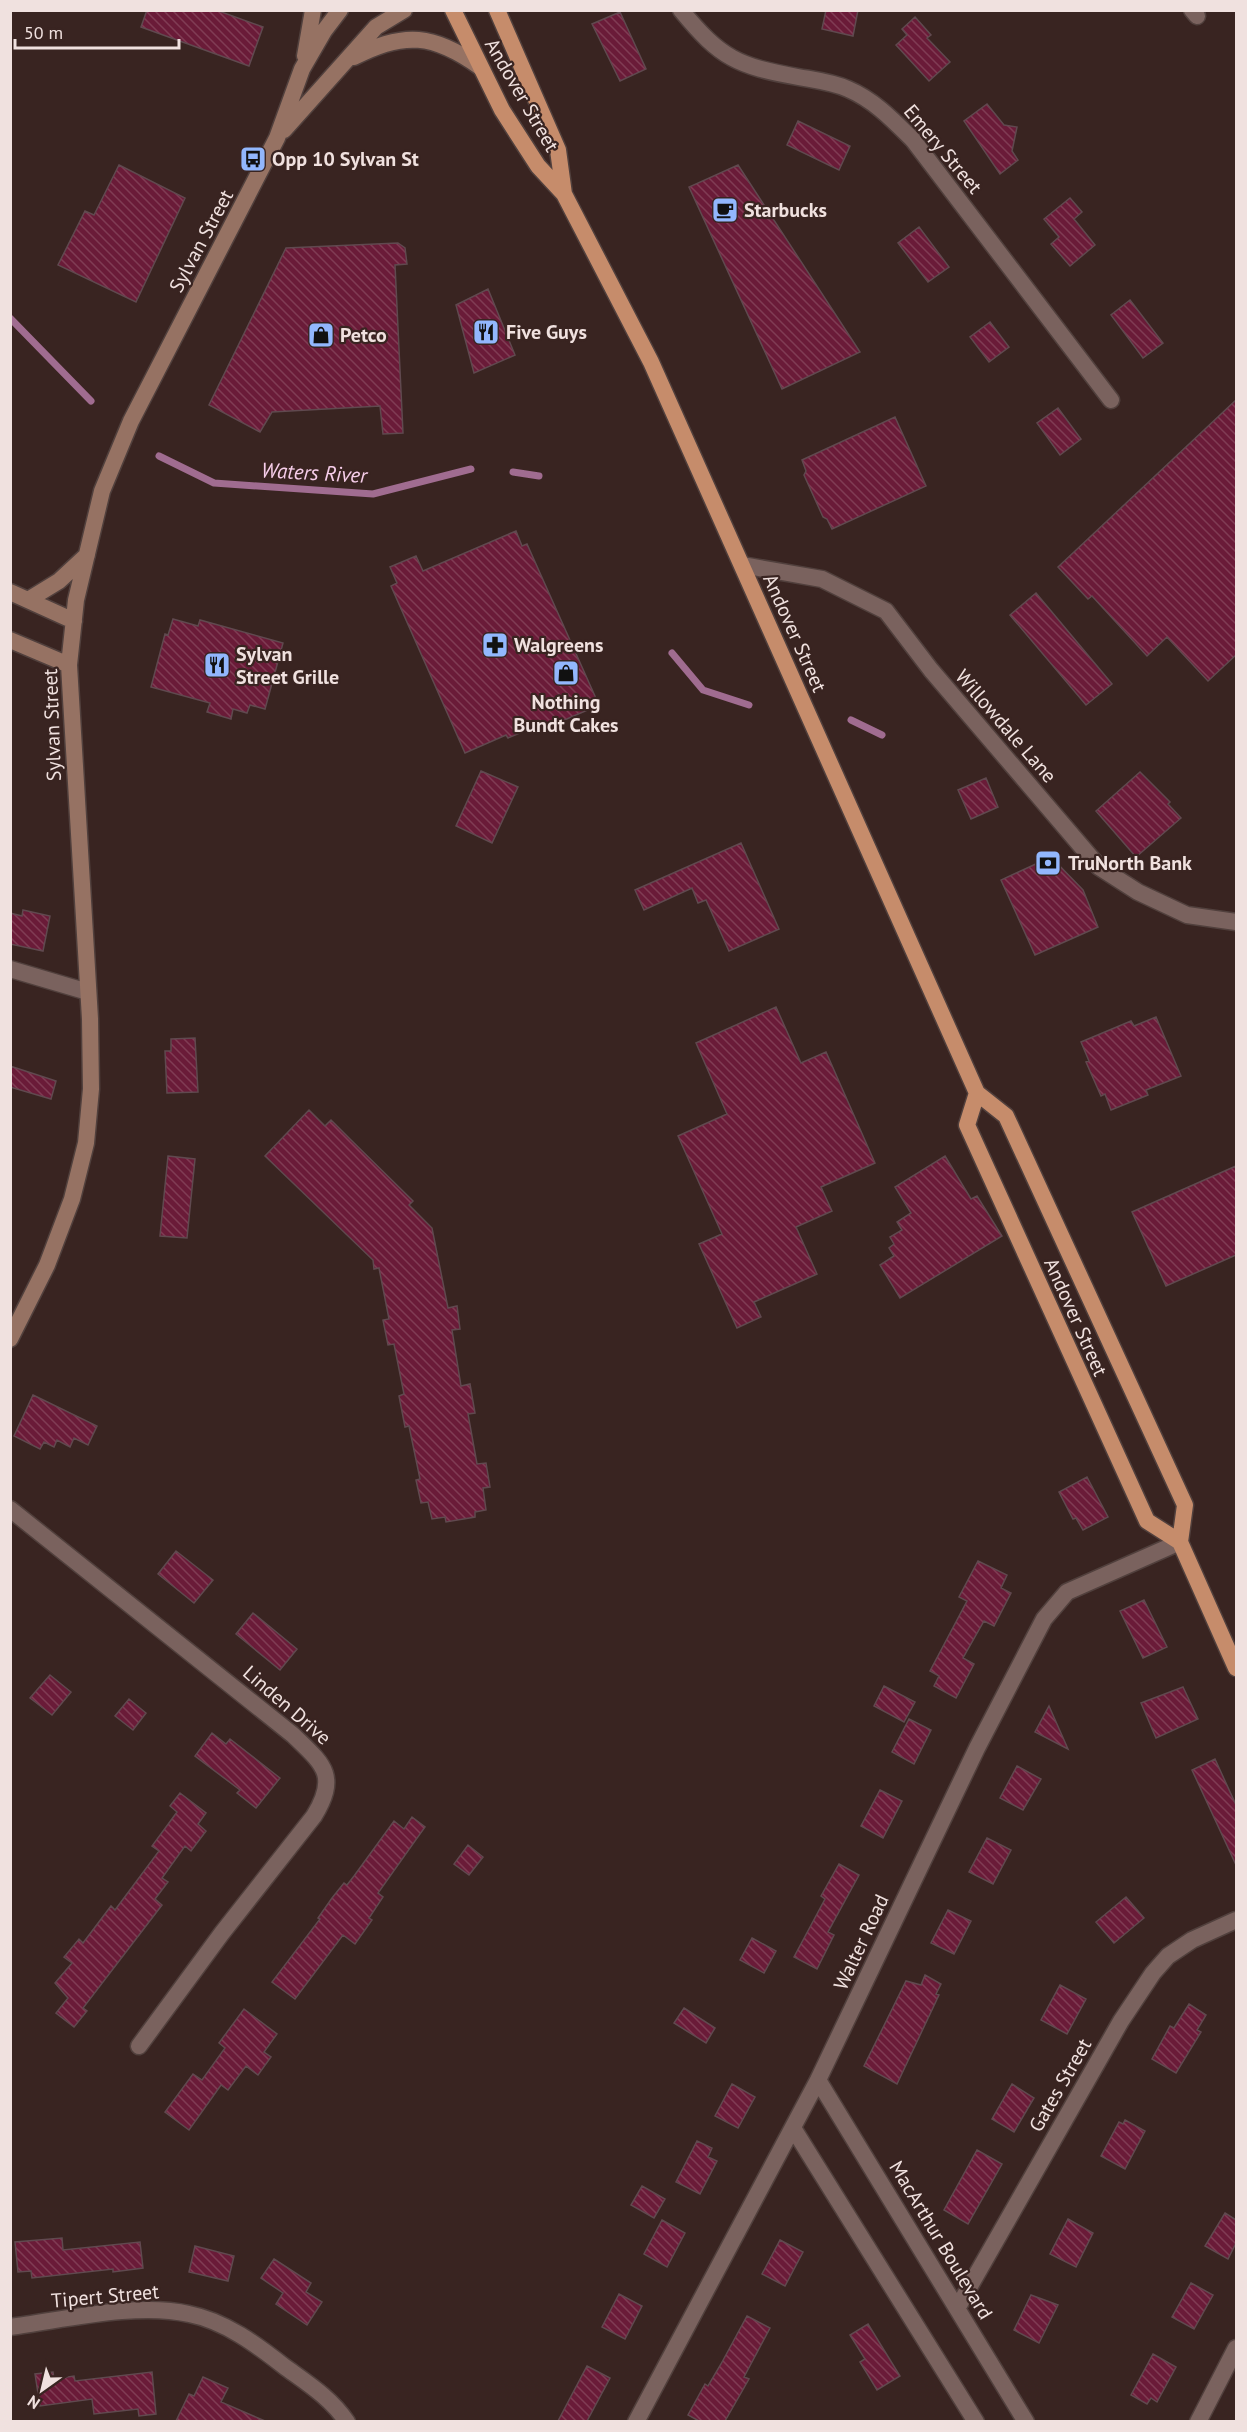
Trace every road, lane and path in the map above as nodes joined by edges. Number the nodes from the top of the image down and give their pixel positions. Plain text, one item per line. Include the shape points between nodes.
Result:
1 (314, 10) edge
2 (340, 10) edge
3 (404, 10) edge
4 (453, 10) edge
5 (497, 10) edge
6 (681, 10) edge
7 (343, 63) junction
8 (480, 67) junction
9 (302, 69) junction
10 (277, 138) junction
11 (564, 194) junction
12 (1112, 400) dead end
13 (87, 555) junction
14 (741, 565) junction
15 (10, 592) edge
16 (28, 600) junction
17 (74, 621) junction
18 (10, 640) edge
19 (69, 665) junction
20 (1236, 922) edge
21 (10, 969) edge
22 (88, 992) junction
23 (977, 1093) junction
24 (10, 1339) edge
25 (10, 1509) edge
26 (1180, 1542) junction
27 (1236, 1668) edge
28 (1236, 1920) edge
29 (140, 2046) dead end
30 (818, 2080) junction
31 (793, 2128) junction
32 (958, 2307) junction
33 (10, 2327) edge
34 (1236, 2348) edge
35 (347, 2421) edge
36 (636, 2421) edge
37 (976, 2421) edge
38 (1026, 2421) edge
39 (1198, 2421) edge

1 - 9 main road
2 - 9 main road, Sylvan Street
3 - 7 main road, Sylvan Street via 376,27
4 - 8 highway, Andover Street
5 - 11 highway, Andover Street via 558,150
6 - 12 street, Emery Street via 730,59 754,69 846,88 890,117 913,140
7 - 8 main road via 381,43 420,39 446,45
7 - 10 main road, Sylvan Street
8 - 11 highway, Andover Street via 538,166
9 - 10 main road, Sylvan Street
10 - 13 main road, Sylvan Street via 131,421 102,491
11 - 14 highway, Andover Street via 651,362
13 - 16 main road
13 - 17 main road, Sylvan Street
14 - 20 street, Willowdale Lane via 822,579 886,611 931,670 1100,867 1138,892 1187,915
14 - 23 highway, Andover Street
15 - 16 main road
16 - 17 main road
17 - 19 main road, Sylvan Street
18 - 19 main road
19 - 22 main road, Sylvan Street
21 - 22 street
22 - 24 main road, Sylvan Street via 91,1089 86,1143 72,1199 47,1265
23 - 26 highway, Andover Street via 1006,1116 1185,1505
23 - 26 highway, Andover Street via 967,1125 971,1136 1147,1521
25 - 29 street, Linden Drive via 293,1735 322,1763 328,1780 324,1799 314,1816
26 - 27 highway
26 - 30 street, Walter Road via 1067,1592 1044,1619 977,1748
28 - 32 street, Gates Street via 1192,1940 1153,1973 1121,2021
30 - 31 street, Walter Road
30 - 32 street, MacArthur Boulevard
31 - 36 street, Walter Road
31 - 37 street
32 - 38 street, MacArthur Boulevard
33 - 35 street, Tipert Street via 149,2310 189,2314 255,2344 321,2393
34 - 39 street

